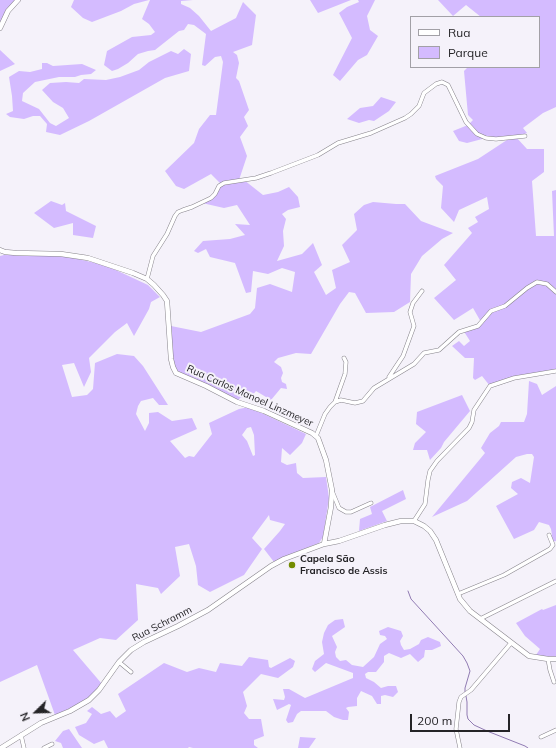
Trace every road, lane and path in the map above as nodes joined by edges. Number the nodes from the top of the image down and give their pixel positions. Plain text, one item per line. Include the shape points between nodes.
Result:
1 (18, 0) edge
2 (0, 28) edge
3 (525, 136) dead end
4 (2, 252) edge
5 (147, 279) junction
6 (422, 291) dead end
7 (556, 292) edge
8 (344, 358) dead end
9 (556, 371) edge
10 (388, 378) junction
11 (335, 402) junction
12 (316, 436) junction
13 (332, 490) junction
14 (371, 503) dead end
15 (414, 521) junction
16 (549, 535) dead end
17 (324, 544) junction
18 (556, 581) edge
19 (458, 594) junction
20 (480, 619) junction
21 (511, 643) junction
22 (556, 658) edge
23 (548, 659) junction
24 (119, 662) junction
25 (131, 672) dead end
26 (554, 682) dead end
27 (556, 730) edge
28 (21, 736) junction
29 (541, 737) dead end
30 (52, 744) dead end
31 (1, 748) edge
32 (24, 748) edge
33 (44, 748) edge
34 (460, 748) edge

1 - 2 street via 8,11
3 - 5 street via 496,139 477,134 466,122 448,85 442,82 436,84 424,93 419,106 405,118 371,133 338,143 318,155 271,173 224,183 211,198 178,212 153,256
4 - 5 street, Rua Carlos Manoel Linzmeyer via 81,256
5 - 12 street, Rua Carlos Manoel Linzmeyer via 167,301 171,359 176,373
6 - 10 street via 410,312 414,326 403,356
7 - 10 street via 547,284 537,282 505,306 491,311 478,326 459,332 439,350 424,353 414,364
8 - 11 street via 345,374
9 - 15 street via 514,378 490,386 474,410 469,428 432,468 425,504
10 - 11 street via 372,390 364,401
11 - 12 street via 325,414
12 - 13 street, Rua Carlos Manoel Linzmeyer via 326,460
13 - 14 street via 339,508 346,512
13 - 17 street, Rua Carlos Manoel Linzmeyer
15 - 17 street, Rua Schramm via 397,521 339,542
15 - 19 street via 433,534
16 - 19 street via 553,545 550,549 504,575
17 - 24 street, Rua Schramm via 271,566 214,607 144,642
18 - 20 street
19 - 20 street via 464,605
20 - 21 street
21 - 23 street via 529,656
21 - 34 street via 471,690 461,697 456,729
22 - 23 street
23 - 26 street
24 - 25 street
24 - 28 street, Rua Schramm via 89,700 41,723
27 - 29 street
28 - 31 street, Rua Schramm
28 - 32 street
30 - 33 street

